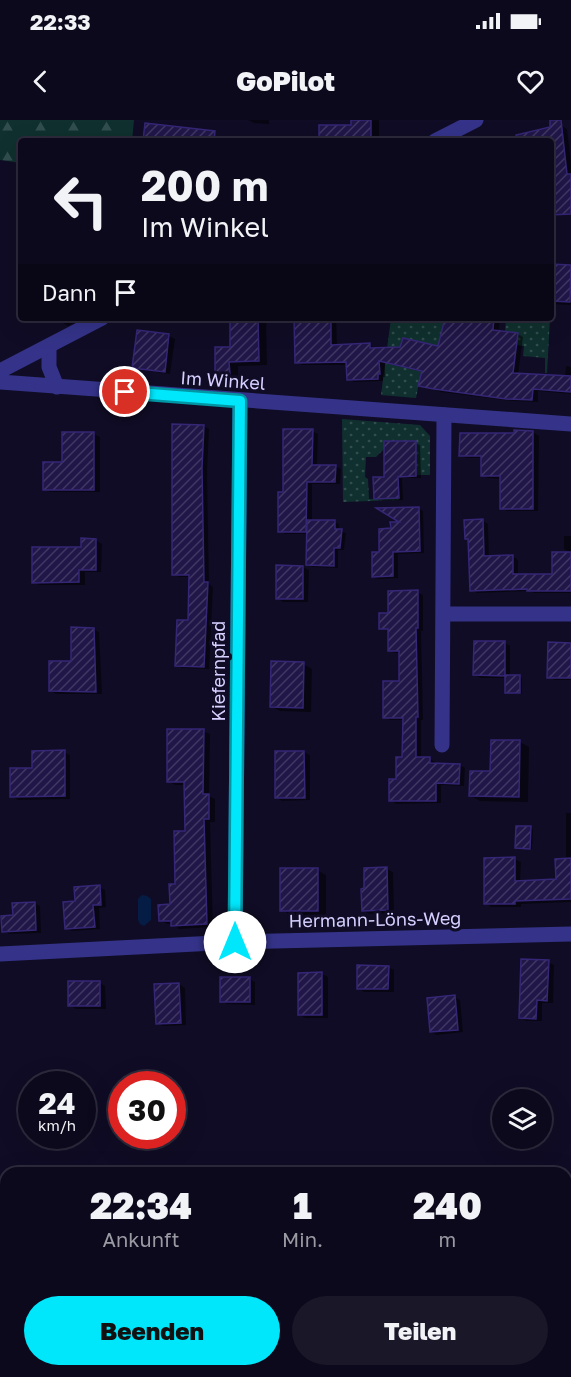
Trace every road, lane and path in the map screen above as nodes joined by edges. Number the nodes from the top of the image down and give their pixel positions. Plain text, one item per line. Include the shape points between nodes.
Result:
1 (476, 120) edge
2 (441, 138) edge
3 (96, 321) edge
4 (49, 346) junction
5 (0, 371) edge
6 (0, 382) edge
7 (57, 387) junction
8 (240, 401) junction
9 (444, 415) junction
10 (571, 424) edge
11 (444, 614) junction
12 (571, 614) edge
13 (442, 745) dead end
14 (571, 934) edge
15 (235, 942) junction
16 (0, 954) edge

1 - 2 street
3 - 4 street
4 - 5 street
4 - 7 street via 50,367
6 - 7 street, Im Winkel
7 - 8 street, Im Winkel
8 - 9 street, Im Winkel
8 - 15 street, Kiefernpfad
9 - 10 street, Im Winkel
9 - 11 street
11 - 12 street
11 - 13 street
14 - 15 street, Hermann-Löns-Weg
15 - 16 street, Hermann-Löns-Weg

